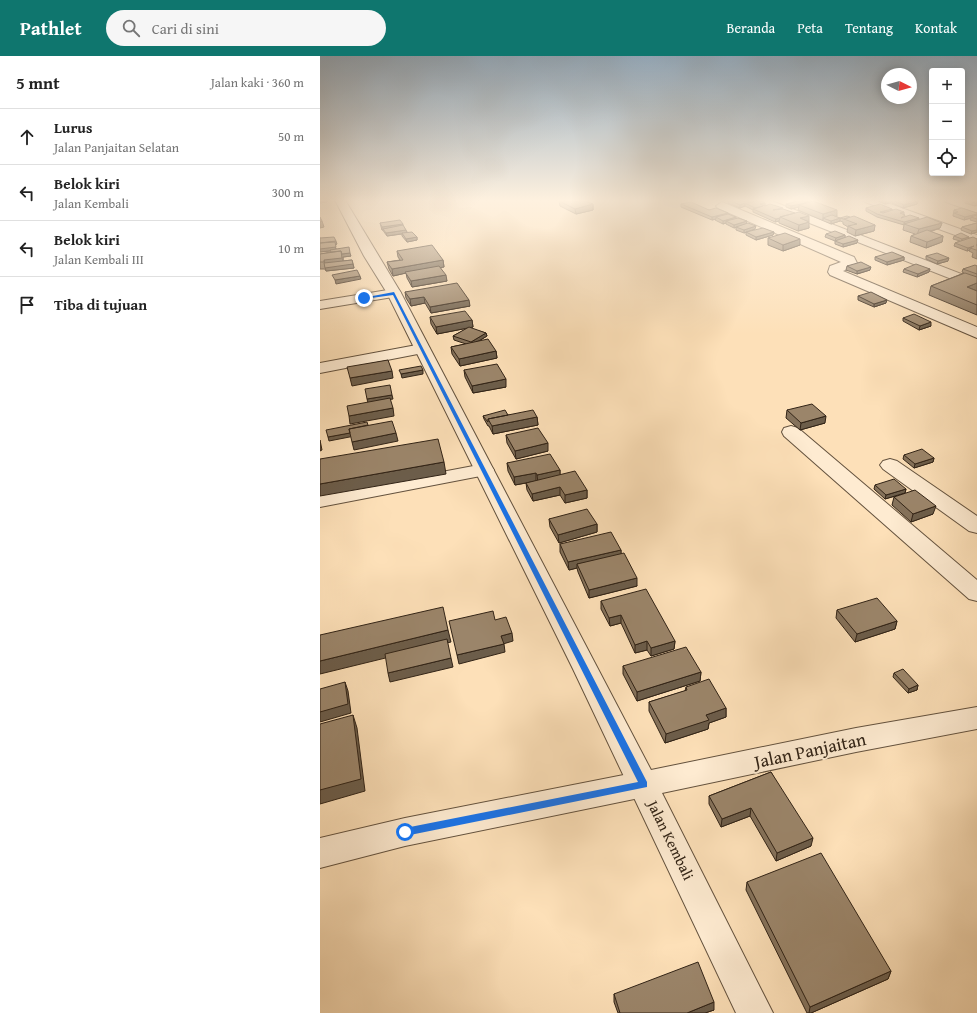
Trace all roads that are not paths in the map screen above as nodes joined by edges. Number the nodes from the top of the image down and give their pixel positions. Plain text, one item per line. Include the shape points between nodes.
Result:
1 (365, 245) edge
2 (813, 245) edge
3 (874, 245) edge
4 (977, 285) edge
5 (394, 293) junction
6 (320, 305) edge
7 (977, 334) edge
8 (422, 349) junction
9 (320, 368) edge
10 (791, 432) dead end
11 (890, 466) dead end
12 (484, 470) junction
13 (320, 502) edge
14 (977, 526) edge
15 (977, 593) edge
16 (977, 718) edge
17 (644, 784) junction
18 (320, 853) edge
19 (755, 1013) edge

1 - 5 street, Jalan Kembali
2 - 7 street via 849,260 850,263 835,269 835,272
3 - 4 street
5 - 6 street
5 - 8 street, Jalan Kembali
8 - 9 street
8 - 12 street, Jalan Kembali
10 - 15 street
11 - 14 street
12 - 13 street
12 - 17 street, Jalan Kembali
16 - 17 street, Jalan Panjaitan via 849,741
17 - 18 street, Jalan Panjaitan via 405,832
17 - 19 street, Jalan Kembali

